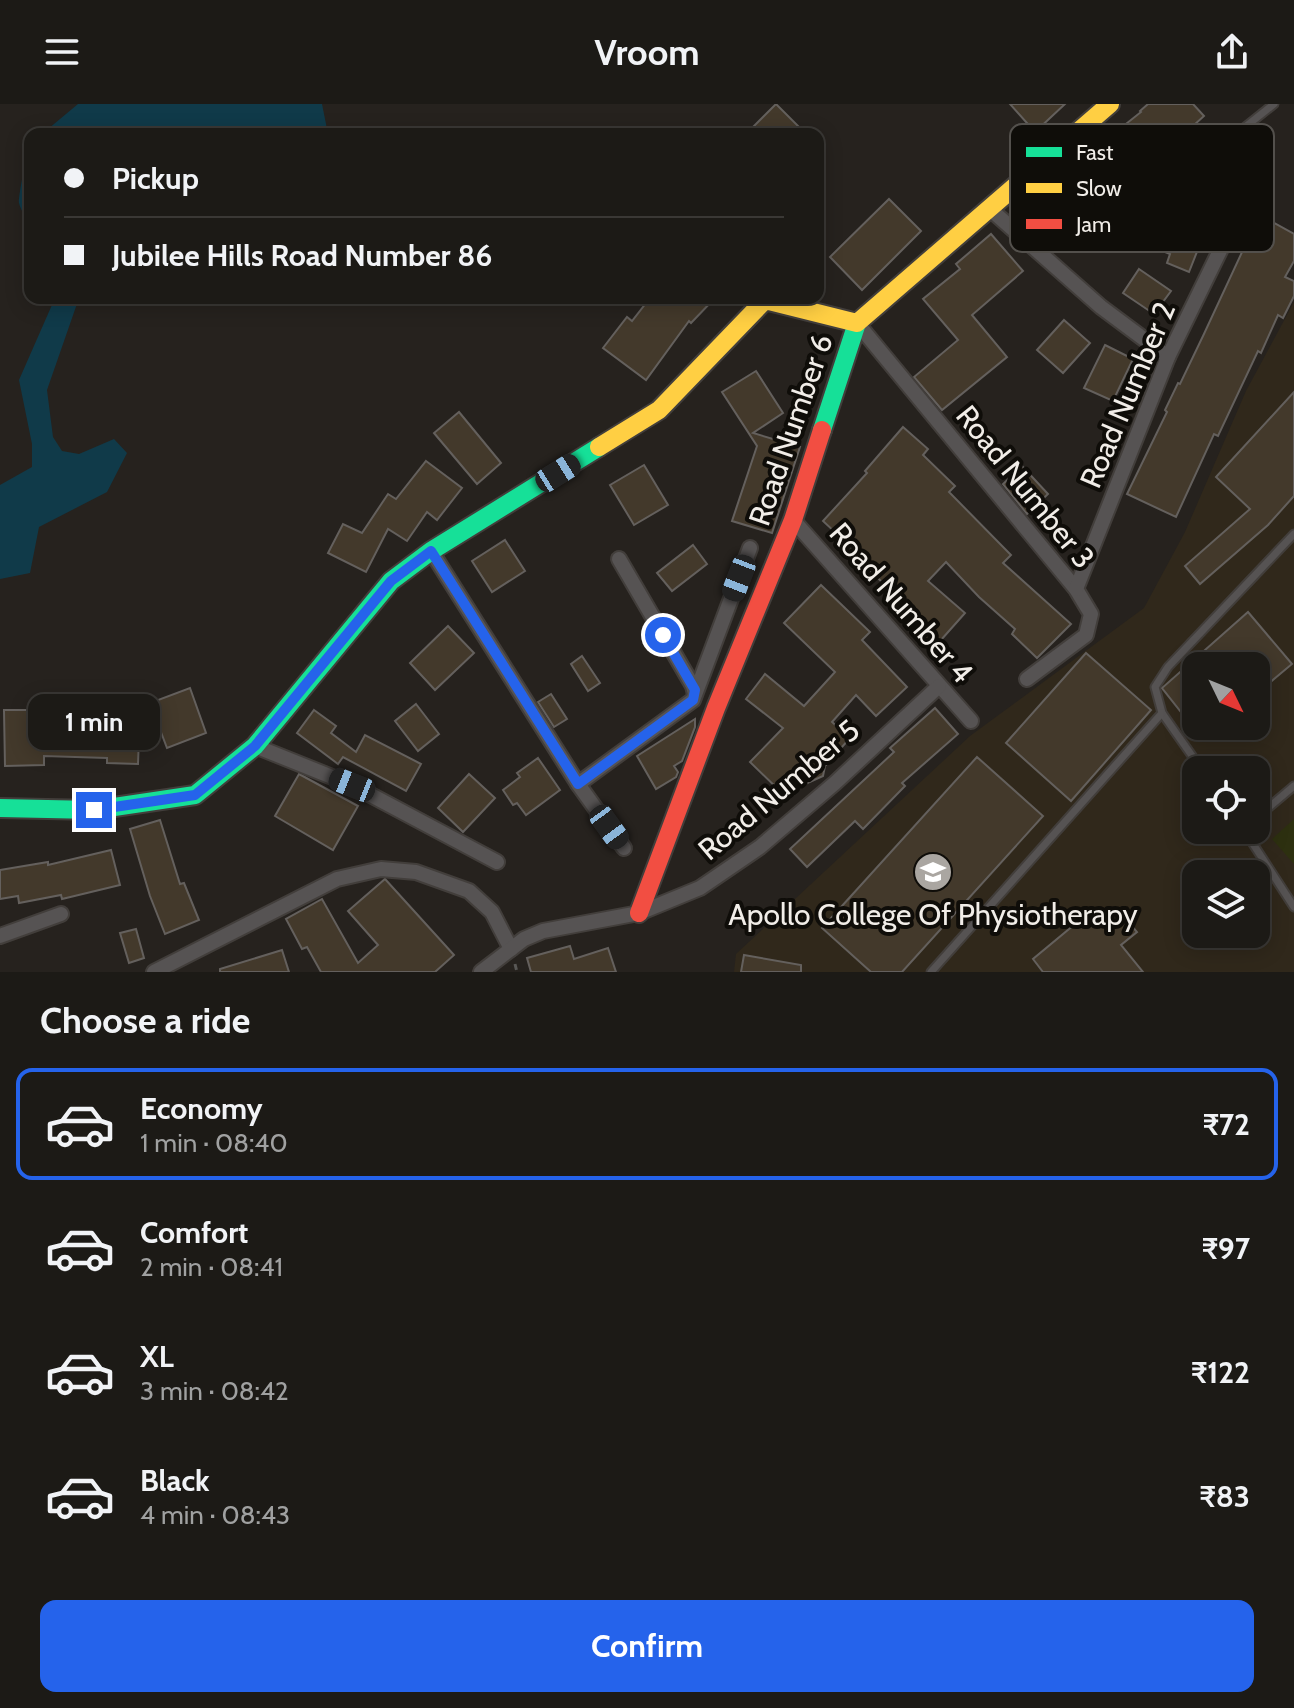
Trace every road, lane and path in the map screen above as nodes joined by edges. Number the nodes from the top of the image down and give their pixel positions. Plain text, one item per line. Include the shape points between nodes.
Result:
1 (1110, 104) edge
2 (1274, 104) edge
3 (1087, 124) edge
4 (1249, 124) edge
5 (1010, 192) edge
6 (990, 209) junction
7 (1010, 227) edge
8 (1039, 252) edge
9 (1219, 252) edge
10 (759, 304) edge
11 (783, 304) edge
12 (857, 323) junction
13 (1168, 357) junction
14 (793, 520) junction
15 (1294, 534) edge
16 (750, 548) dead end
17 (431, 551) junction
18 (619, 559) dead end
19 (1076, 589) junction
20 (1027, 679) dead end
21 (939, 686) junction
22 (695, 694) junction
23 (1162, 713) junction
24 (971, 721) dead end
25 (255, 746) junction
26 (1192, 756) edge
27 (578, 784) junction
28 (1294, 786) edge
29 (1270, 806) edge
30 (0, 808) edge
31 (1253, 844) edge
32 (624, 848) dead end
33 (497, 862) dead end
34 (1294, 907) edge
35 (639, 913) junction
36 (61, 914) dead end
37 (0, 936) edge
38 (511, 949) junction
39 (154, 972) edge
40 (481, 972) edge
41 (931, 972) edge

1 - 3 street
2 - 4 lane
5 - 6 street
6 - 7 street
6 - 12 street
8 - 13 street
9 - 13 street, Road Number 2
10 - 17 street via 659,410
11 - 12 street
12 - 14 street, Road Number 6
12 - 19 street, Road Number 3
13 - 19 street, Road Number 2
14 - 21 street, Road Number 4
14 - 35 street, Road Number 6
15 - 23 lane via 1168,667 1155,687
16 - 22 street
17 - 25 street via 391,581
17 - 27 street
18 - 22 street
19 - 20 street, Road Number 3 via 1091,614 1086,635
21 - 24 street, Road Number 4
21 - 35 street, Road Number 5 via 760,847 700,888
22 - 27 street via 689,705
23 - 26 lane
23 - 41 lane
25 - 30 street via 195,795 94,810
25 - 33 street via 352,785
27 - 32 street
28 - 29 lane
31 - 34 lane
35 - 38 street, Road Number 5 via 543,931
36 - 37 street
38 - 39 street via 492,912 469,891 416,872 381,869 337,879
38 - 40 street, Road Number 5

